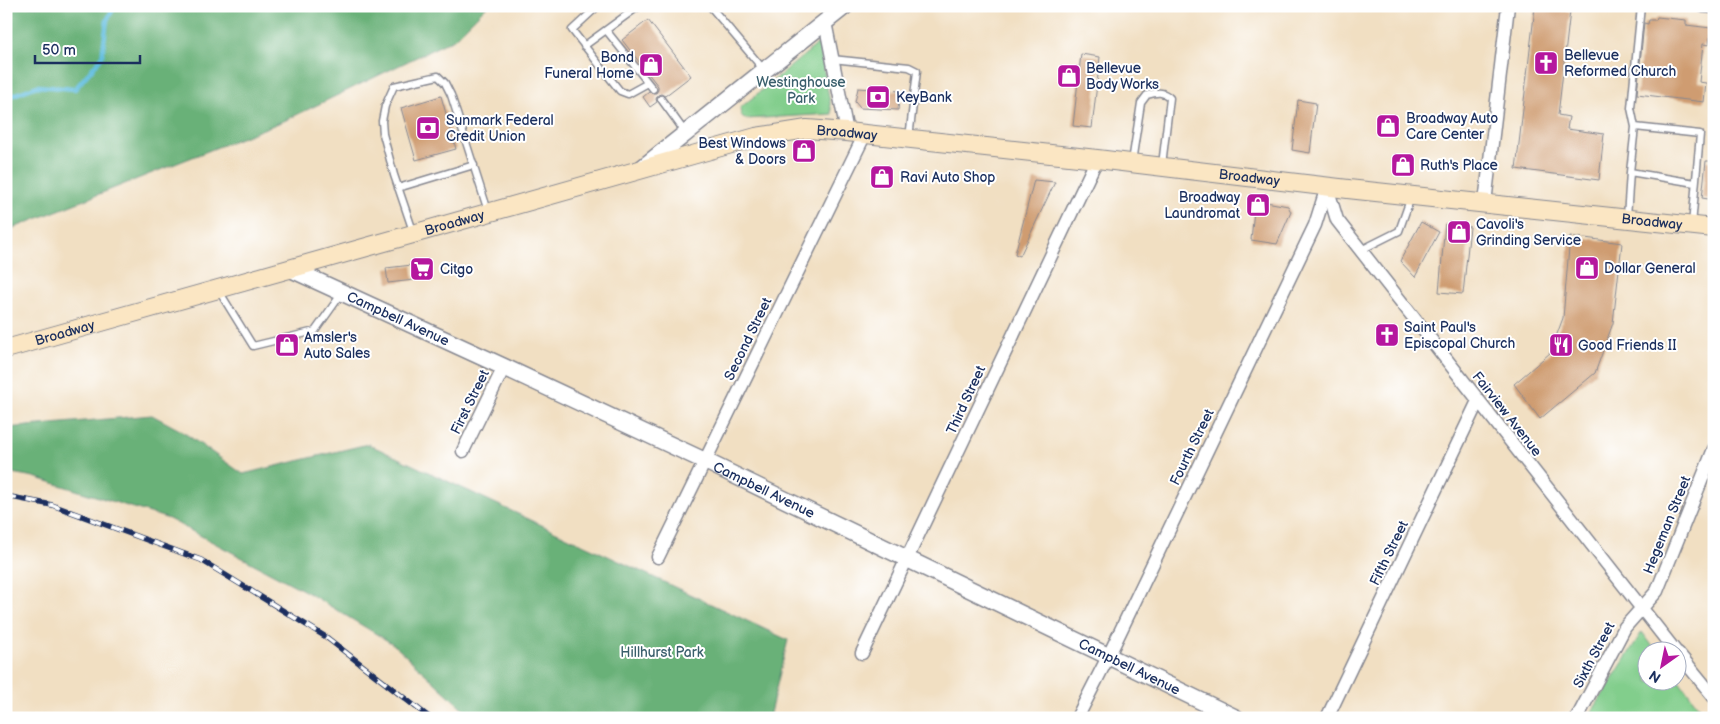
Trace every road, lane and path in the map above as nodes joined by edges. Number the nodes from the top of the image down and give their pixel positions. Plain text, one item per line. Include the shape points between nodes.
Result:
1 (598, 6) edge
2 (619, 6) edge
3 (639, 6) edge
4 (710, 6) edge
5 (845, 6) edge
6 (1508, 6) edge
7 (1641, 6) edge
8 (1703, 6) edge
9 (1714, 7) edge
10 (630, 11) junction
11 (825, 22) junction
12 (606, 30) junction
13 (584, 46) junction
14 (832, 59) junction
15 (764, 70) junction
16 (648, 83) junction
17 (653, 89) dead end
18 (661, 99) dead end
19 (1635, 127) junction
20 (847, 132) junction
21 (686, 133) junction
22 (865, 134) junction
23 (909, 139) junction
24 (1097, 159) junction
25 (1132, 163) junction
26 (474, 165) junction
27 (1162, 167) junction
28 (641, 169) junction
29 (1630, 172) junction
30 (1695, 182) junction
31 (1327, 187) junction
32 (398, 188) junction
33 (1412, 196) junction
34 (1485, 203) junction
35 (489, 212) junction
36 (1627, 219) junction
37 (1692, 226) junction
38 (1714, 228) edge
39 (414, 234) junction
40 (1361, 250) junction
41 (291, 269) junction
42 (218, 289) junction
43 (343, 292) junction
44 (6, 350) edge
45 (504, 366) junction
46 (1478, 401) junction
47 (1714, 449) edge
48 (463, 451) dead end
49 (705, 461) junction
50 (658, 557) dead end
51 (907, 560) junction
52 (1641, 608) junction
53 (1669, 642) edge
54 (862, 653) dead end
55 (1109, 655) junction
56 (1688, 665) edge
57 (1714, 697) edge
58 (6, 716) edge
59 (20, 718) edge
60 (1077, 718) edge
61 (1236, 718) edge
62 (1327, 718) edge
63 (1577, 718) edge

1 - 13 lane via 572,30
2 - 10 lane
3 - 10 lane
4 - 15 lane
5 - 11 street
6 - 34 street
7 - 19 lane via 1631,108
8 - 9 street
10 - 12 lane
11 - 14 street
11 - 15 street
12 - 13 lane
12 - 16 lane
13 - 16 lane via 620,91 628,94
14 - 20 street
14 - 23 lane via 909,67 917,71
15 - 21 street
16 - 17 lane
18 - 21 lane
19 - 29 lane
19 - 30 lane via 1700,134
20 - 22 main road, Broadway
20 - 28 main road, Broadway via 807,129 780,132
21 - 28 street
22 - 23 main road, Broadway
22 - 49 street, Second Street
23 - 24 main road, Broadway
24 - 25 main road, Broadway
24 - 51 street, Third Street
25 - 27 main road, Broadway
25 - 27 lane via 1141,103 1147,95 1158,92 1170,98
26 - 32 lane
26 - 32 lane via 451,94 438,76 394,86 382,121
26 - 35 lane
27 - 31 main road, Broadway
28 - 35 main road, Broadway
29 - 30 lane
29 - 36 lane
30 - 37 lane
31 - 33 main road, Broadway
31 - 40 street, Fairview Avenue via 1337,220
31 - 55 street, Fourth Street via 1315,225
32 - 39 lane
33 - 34 main road, Broadway
33 - 40 lane via 1399,231
34 - 36 main road, Broadway
35 - 39 main road, Broadway
36 - 37 main road, Broadway
37 - 38 main road, Broadway
39 - 41 main road, Broadway
40 - 46 street, Fairview Avenue
41 - 42 main road, Broadway
41 - 43 street, Campbell Avenue
42 - 43 lane via 253,346 315,331
42 - 44 main road, Broadway
43 - 45 street, Campbell Avenue
45 - 48 street, First Street
45 - 49 street, Campbell Avenue
46 - 52 street, Fairview Avenue
46 - 62 street, Fifth Street
47 - 52 street, Hegeman Street via 1657,591
49 - 50 street, Second Street
49 - 51 street, Campbell Avenue
51 - 54 street, Third Street
51 - 55 street, Campbell Avenue
52 - 53 street, Fairview Avenue
52 - 63 street, Sixth Street via 1625,627
55 - 60 street, Fourth Street
55 - 61 street, Campbell Avenue
56 - 57 street, Fairview Avenue
58 - 59 path

